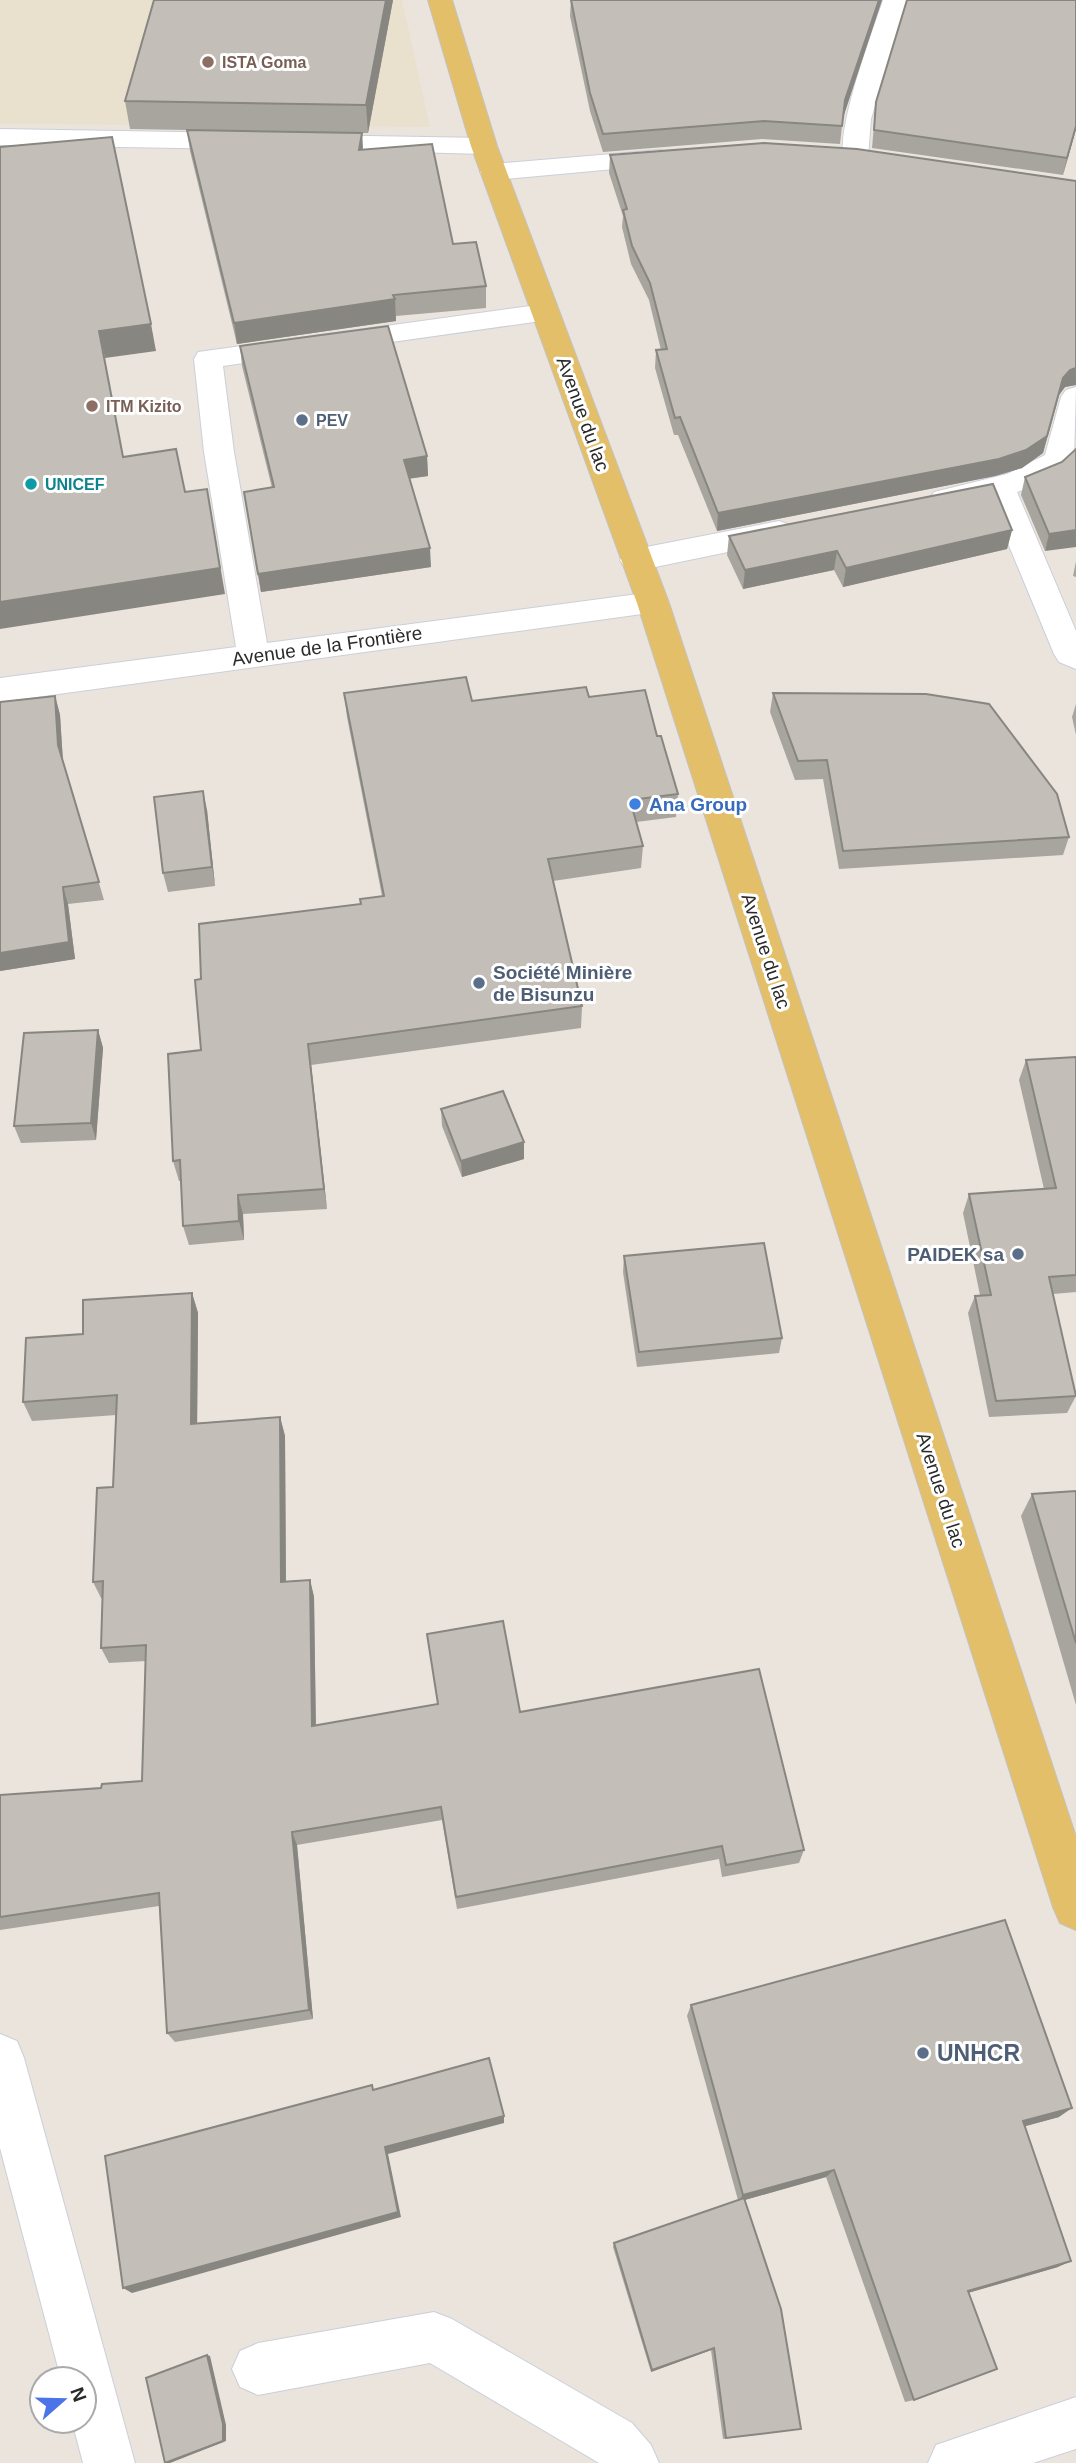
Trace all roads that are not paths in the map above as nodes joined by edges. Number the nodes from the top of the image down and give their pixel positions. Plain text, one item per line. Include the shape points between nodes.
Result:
1 (440, 0) edge
2 (895, 0) edge
3 (0, 137) edge
4 (263, 142) edge
5 (290, 142) edge
6 (681, 156) edge
7 (488, 159) junction
8 (883, 160) edge
9 (545, 313) junction
10 (1076, 397) edge
11 (1000, 488) junction
12 (919, 504) edge
13 (811, 525) edge
14 (636, 560) junction
15 (653, 603) junction
16 (253, 656) junction
17 (1076, 659) edge
18 (0, 690) edge
19 (1062, 1818) edge
20 (1076, 1907) edge
21 (0, 2058) edge
22 (258, 2369) dead end
23 (1076, 2423) edge
24 (109, 2463) edge
25 (633, 2463) edge
26 (954, 2463) edge

1 - 7 main road, Avenue du lac
2 - 8 street via 843,155
3 - 4 street
5 - 7 street
6 - 7 street
7 - 9 main road, Avenue du lac
9 - 14 main road, Avenue du lac
9 - 16 street via 208,359
10 - 11 street via 1059,460 1034,477
11 - 12 street
11 - 17 street
13 - 14 street
14 - 15 main road, Avenue du lac
15 - 16 street, Avenue de la Frontière
15 - 19 main road, Avenue du lac
16 - 18 street, Avenue de la Frontière
19 - 20 main road, Avenue du lac
21 - 24 street
22 - 25 street via 434,2337 614,2441
23 - 26 street

